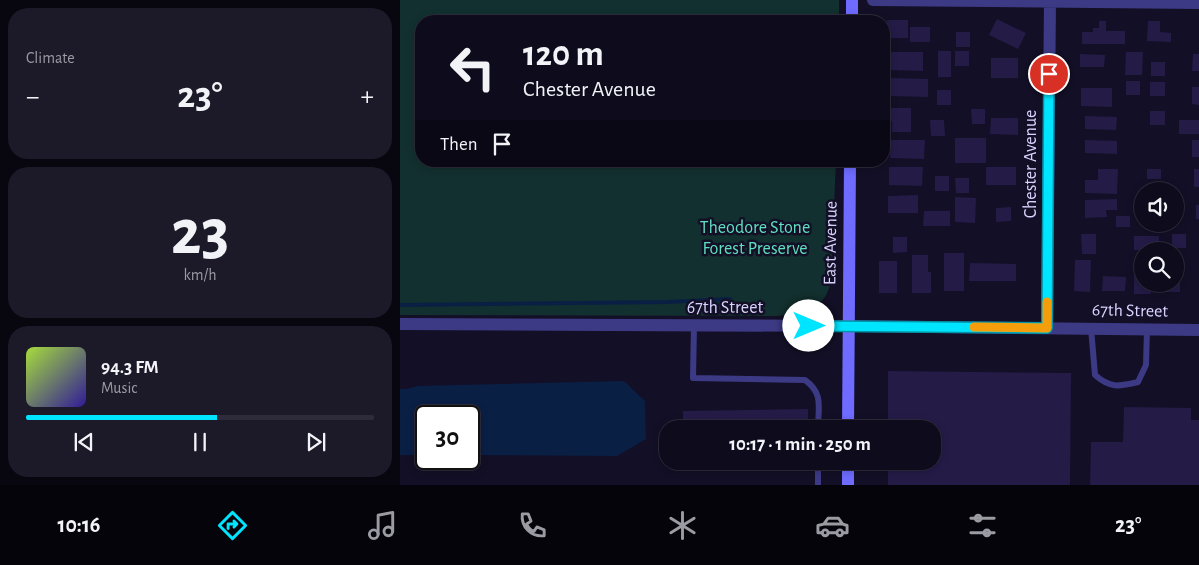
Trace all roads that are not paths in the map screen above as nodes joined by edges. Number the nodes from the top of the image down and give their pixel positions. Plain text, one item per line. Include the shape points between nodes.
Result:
1 (852, 0) edge
2 (873, 0) edge
3 (1050, 1) edge
4 (1199, 3) edge
5 (852, 15) edge
6 (850, 167) edge
7 (400, 324) edge
8 (694, 325) junction
9 (848, 326) junction
10 (1047, 328) junction
11 (1091, 328) junction
12 (1147, 329) junction
13 (1199, 330) edge
14 (818, 420) edge
15 (848, 420) edge
16 (818, 470) edge
17 (848, 470) edge
18 (818, 485) edge
19 (848, 485) edge

1 - 5 street
2 - 3 street
3 - 4 street
3 - 10 street, Chester Avenue
6 - 9 street, East Avenue
7 - 8 street, 67th Street
8 - 9 street, 67th Street
8 - 14 lane via 693,378 805,380 818,394
9 - 10 street, 67th Street
9 - 15 street, East Avenue
10 - 11 street, 67th Street
11 - 12 street, 67th Street
11 - 12 lane via 1095,375 1105,384 1122,386 1138,382 1146,365
12 - 13 street, 67th Street
16 - 18 lane
17 - 19 street

